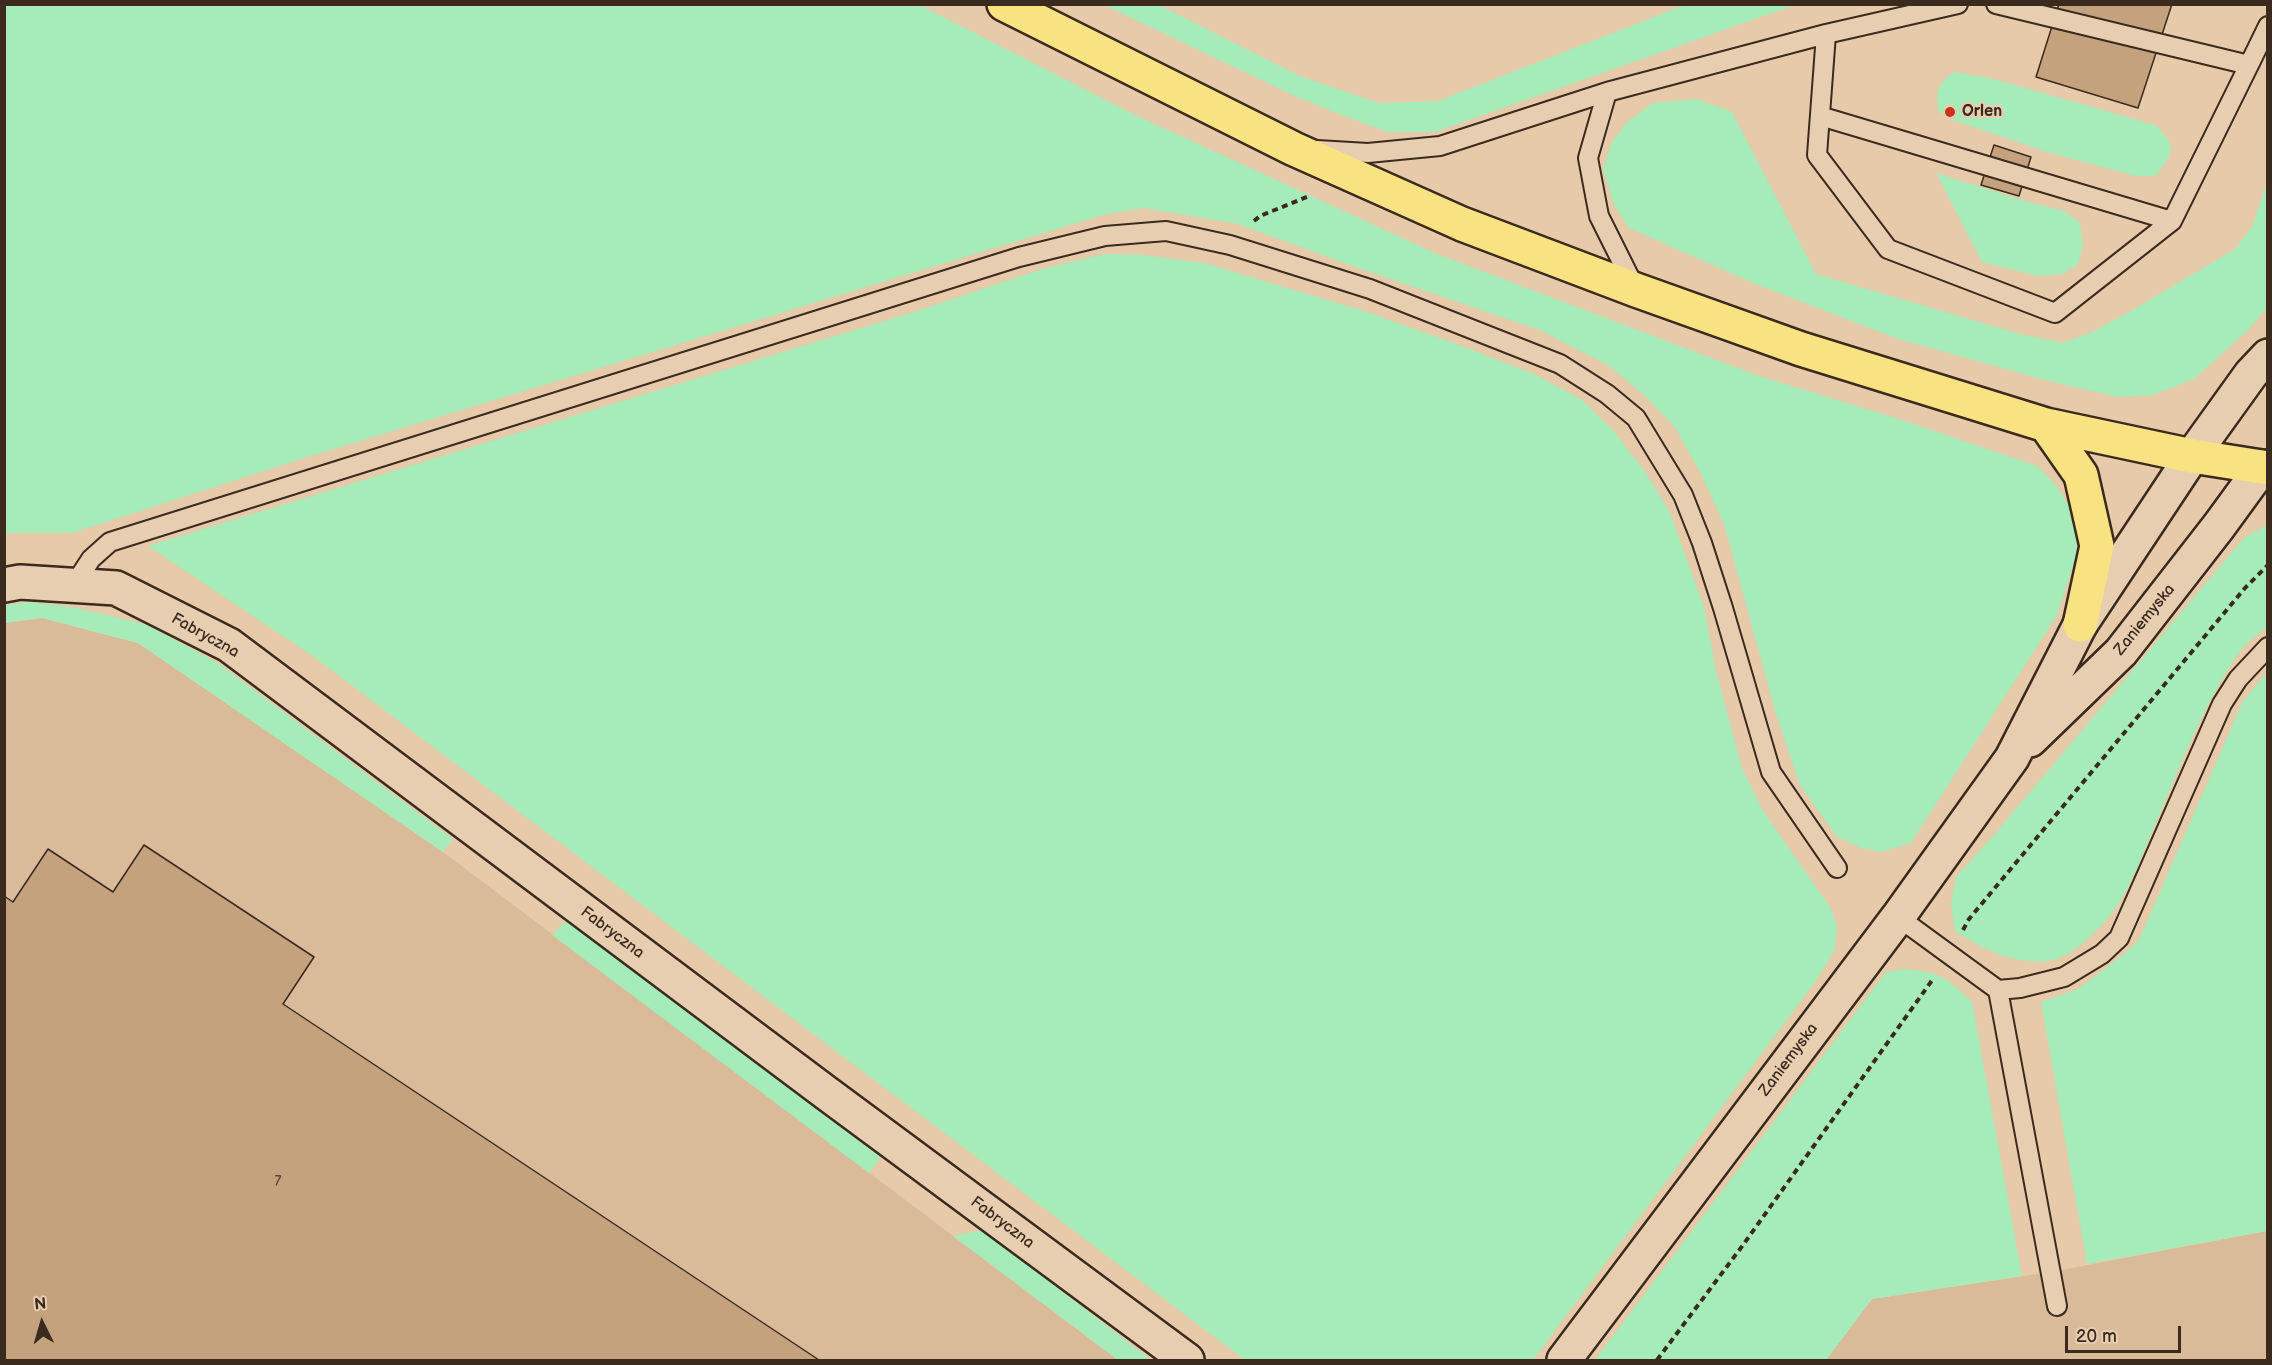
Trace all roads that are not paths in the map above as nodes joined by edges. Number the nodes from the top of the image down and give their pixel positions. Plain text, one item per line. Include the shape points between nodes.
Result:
1 (1004, 4) edge
2 (1958, 4) edge
3 (1996, 4) edge
4 (2268, 26) edge
5 (1826, 34) junction
6 (2248, 65) junction
7 (1607, 92) junction
8 (1820, 116) junction
9 (1294, 149) junction
10 (2172, 221) junction
11 (1636, 290) junction
12 (2268, 356) edge
13 (2046, 425) junction
14 (2192, 456) junction
15 (2266, 465) edge
16 (4, 585) edge
17 (74, 585) junction
18 (2080, 625) junction
19 (2268, 646) edge
20 (2012, 758) junction
21 (1837, 868) dead end
22 (1898, 918) junction
23 (1998, 990) junction
24 (2057, 1306) dead end
25 (1187, 1360) edge
26 (1564, 1360) edge

1 - 9 highway
2 - 5 lane
3 - 6 lane
4 - 6 lane
5 - 7 lane
5 - 8 lane
6 - 10 lane
7 - 9 lane via 1440,146 1368,153
7 - 11 lane via 1588,158 1599,216
8 - 10 lane
8 - 10 lane via 1817,155 1888,249 2055,313
9 - 11 highway via 1462,224
11 - 13 highway via 1801,349
12 - 14 street, Zaniemyska
13 - 14 highway
13 - 18 highway via 2081,476 2097,546
14 - 15 highway
14 - 18 street, Zaniemyska
15 - 20 street, Zaniemyska via 2121,652
16 - 17 street, Fabryczna
17 - 21 lane via 91,560 110,542 1019,257 1105,236 1166,231 1230,245 1370,289 1560,364 1636,418 1683,495 1702,543 1771,772
17 - 25 street, Fabryczna via 116,588 229,645
18 - 20 street, Zaniemyska
19 - 23 lane via 2222,704 2119,938 2102,954 2064,977
20 - 22 street, Zaniemyska
22 - 23 lane
22 - 26 street, Zaniemyska
23 - 24 lane

